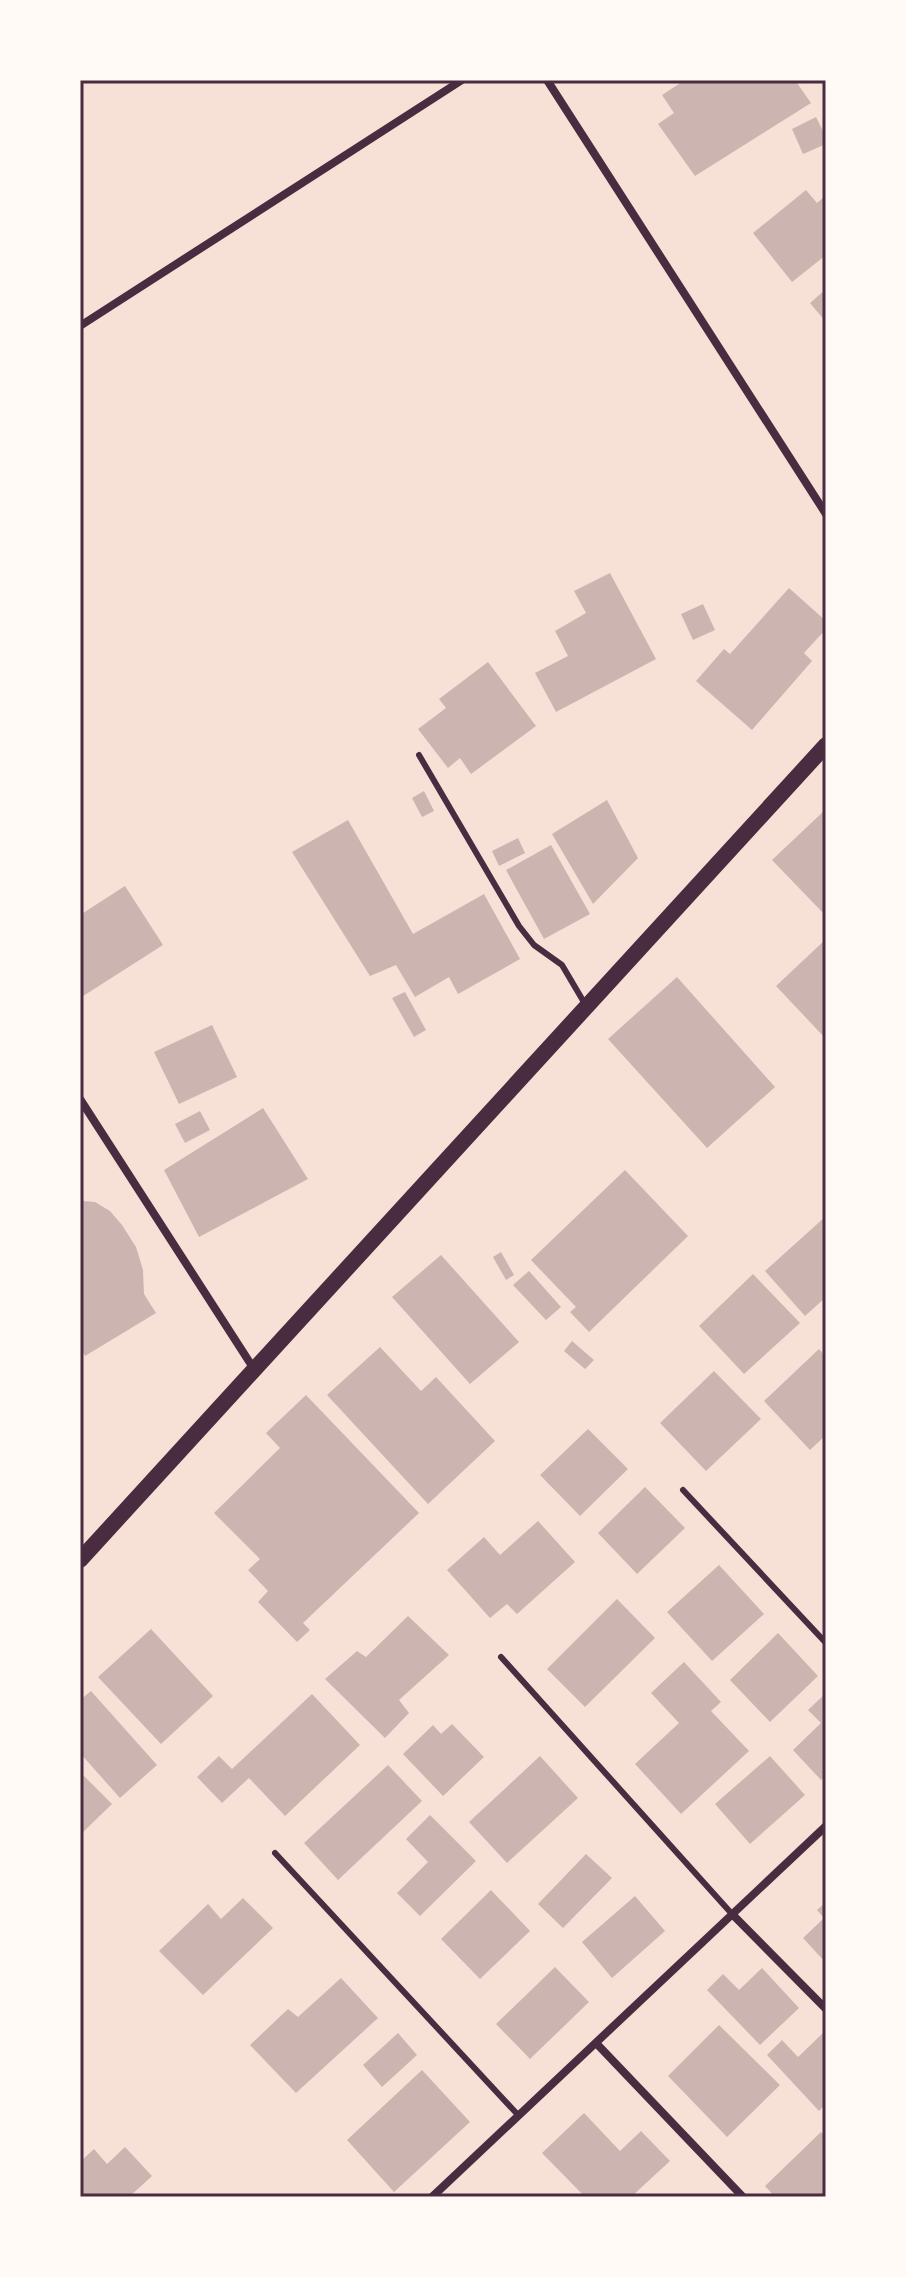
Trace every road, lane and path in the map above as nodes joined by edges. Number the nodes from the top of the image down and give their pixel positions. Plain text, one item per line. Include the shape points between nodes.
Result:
1 (462, 80) edge
2 (547, 80) edge
3 (80, 326) edge
4 (826, 514) edge
5 (826, 745) edge
6 (419, 755) dead end
7 (586, 1007) junction
8 (80, 1099) edge
9 (254, 1369) junction
10 (683, 1490) dead end
11 (80, 1560) edge
12 (826, 1643) edge
13 (501, 1657) dead end
14 (826, 1826) edge
15 (275, 1853) dead end
16 (732, 1914) junction
17 (826, 2009) edge
18 (596, 2043) junction
19 (519, 2116) junction
20 (432, 2197) edge
21 (743, 2197) edge

1 - 3 street
2 - 4 street
5 - 7 main road
6 - 7 lane via 519,926 562,965
7 - 9 main road
8 - 9 street
9 - 11 main road
10 - 12 lane
13 - 16 lane
14 - 16 street
15 - 19 lane
16 - 17 street
16 - 18 street
18 - 19 street
18 - 21 street
19 - 20 street

